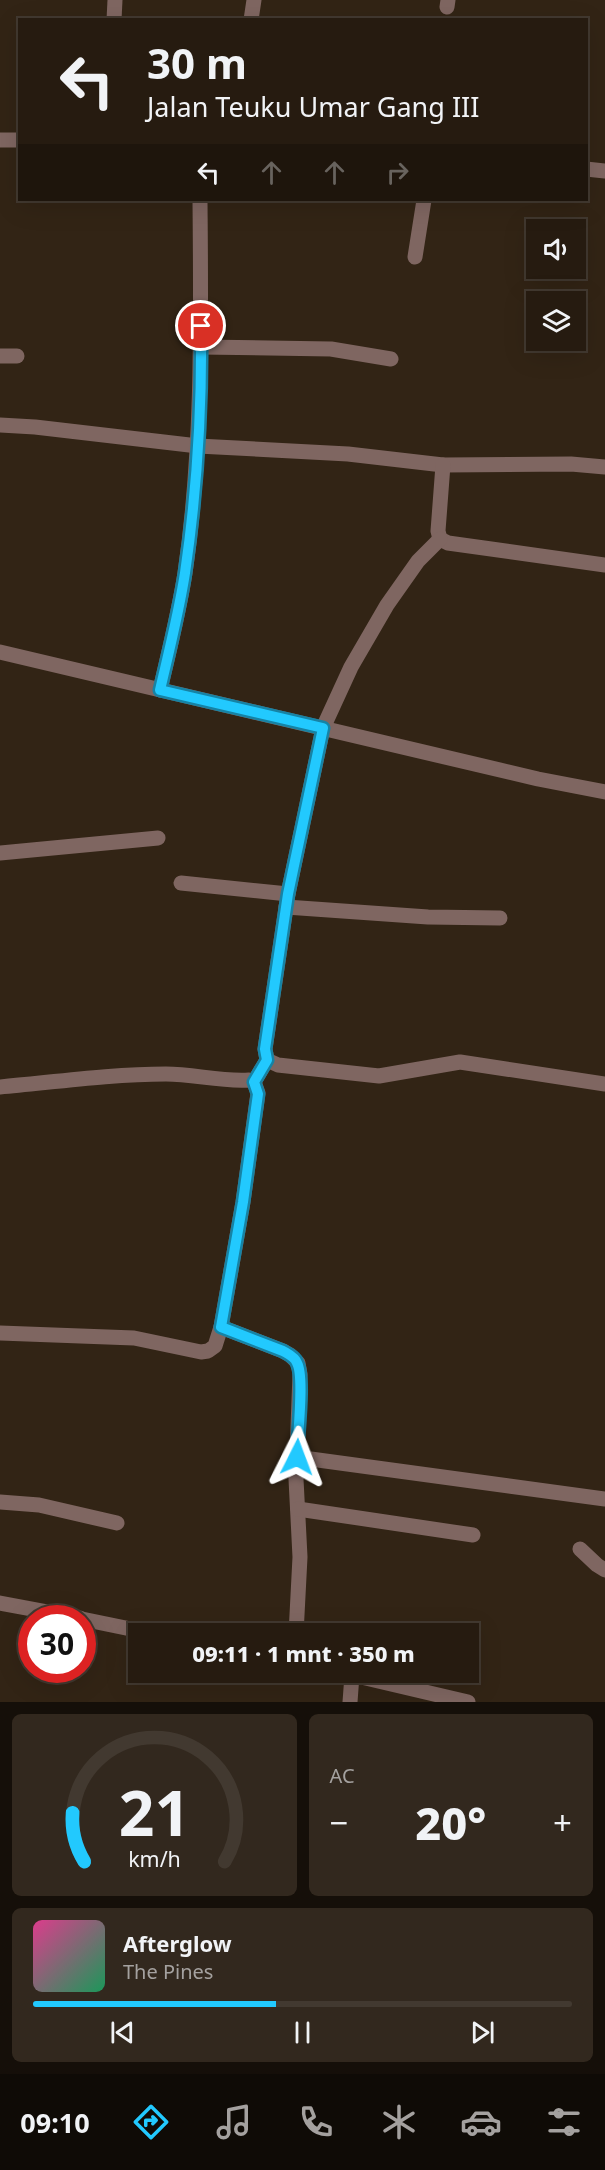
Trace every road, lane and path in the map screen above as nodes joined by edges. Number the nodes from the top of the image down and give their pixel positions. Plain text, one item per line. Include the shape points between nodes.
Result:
1 (115, 0) edge
2 (254, 0) edge
3 (114, 18) edge
4 (251, 18) edge
5 (0, 140) edge
6 (18, 140) edge
7 (588, 169) edge
8 (605, 171) edge
9 (200, 201) edge
10 (424, 201) edge
11 (415, 257) dead end
12 (201, 347) junction
13 (0, 356) edge
14 (17, 356) dead end
15 (391, 359) dead end
16 (0, 425) edge
17 (198, 446) junction
18 (443, 465) junction
19 (605, 466) edge
20 (440, 539) junction
21 (605, 565) edge
22 (0, 652) edge
23 (160, 690) junction
24 (323, 728) junction
25 (605, 792) edge
26 (158, 838) dead end
27 (0, 853) edge
28 (181, 883) dead end
29 (287, 900) junction
30 (500, 918) dead end
31 (267, 1060) junction
32 (254, 1082) junction
33 (605, 1084) edge
34 (0, 1087) edge
35 (221, 1327) junction
36 (0, 1333) edge
37 (297, 1457) junction
38 (605, 1499) edge
39 (0, 1502) edge
40 (298, 1509) junction
41 (117, 1523) dead end
42 (473, 1535) dead end
43 (580, 1549) dead end
44 (605, 1570) edge
45 (0, 1602) edge
46 (18, 1606) edge
47 (96, 1622) edge
48 (297, 1623) edge
49 (128, 1629) edge
50 (347, 1683) edge
51 (385, 1683) edge
52 (350, 1702) edge
53 (468, 1702) edge

1 - 3 street
2 - 4 street
5 - 6 street
7 - 8 street
9 - 12 street
10 - 11 street
12 - 15 street via 331,349
12 - 17 street
13 - 14 street
16 - 17 street
17 - 18 street via 348,454
17 - 23 street via 185,574
18 - 19 street
18 - 20 street
20 - 21 street
20 - 24 street via 418,561 387,605 351,667
22 - 23 street
23 - 24 street
24 - 25 street
24 - 29 street
26 - 27 street
28 - 29 street
29 - 30 street via 428,917
29 - 31 street via 265,1049
31 - 32 street
31 - 33 street via 278,1065 380,1076 460,1062
32 - 34 street via 164,1074
32 - 35 street via 258,1094
35 - 36 street via 215,1346 201,1352 134,1338
35 - 37 street via 283,1351 298,1363
37 - 38 street
37 - 40 street
39 - 41 street via 39,1505
40 - 42 street
40 - 48 street
43 - 44 street
45 - 46 street
47 - 49 street
50 - 52 street
51 - 53 street

